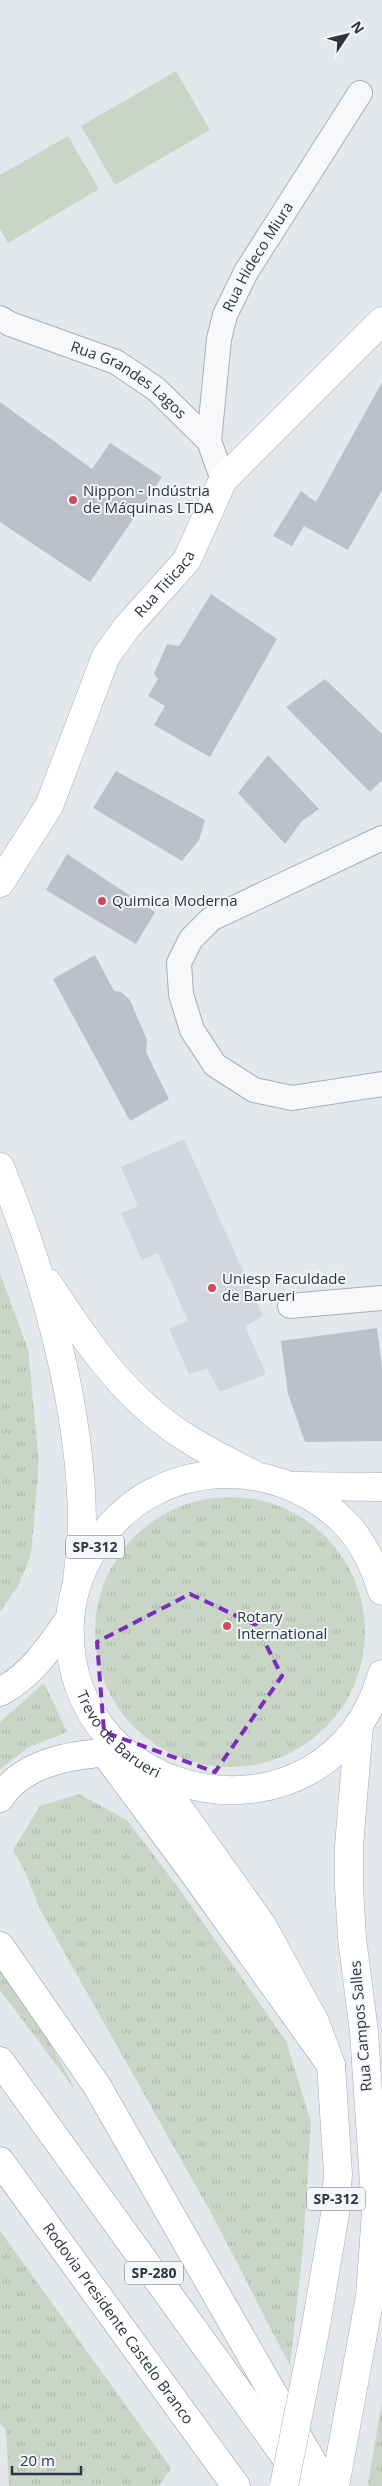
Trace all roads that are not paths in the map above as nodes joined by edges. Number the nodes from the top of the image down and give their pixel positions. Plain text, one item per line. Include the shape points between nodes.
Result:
1 (360, 93) dead end
2 (0, 318) edge
3 (382, 321) edge
4 (209, 440) junction
5 (223, 480) junction
6 (382, 838) edge
7 (0, 883) edge
8 (382, 1084) edge
9 (0, 1167) edge
10 (37, 1265) junction
11 (382, 1298) edge
12 (290, 1306) dead end
13 (253, 1474) junction
14 (292, 1486) junction
15 (382, 1486) edge
16 (77, 1583) junction
17 (382, 1591) edge
18 (70, 1618) junction
19 (380, 1683) edge
20 (0, 1692) edge
21 (359, 1725) junction
22 (114, 1752) junction
23 (153, 1772) junction
24 (0, 1798) edge
25 (0, 1946) edge
26 (373, 2037) edge
27 (0, 2061) edge
28 (331, 2065) junction
29 (0, 2161) edge
30 (236, 2486) edge
31 (284, 2486) edge
32 (307, 2486) edge
33 (326, 2486) edge
34 (335, 2486) edge

1 - 4 street, Rua Hideco Miura via 246,272 225,315 218,339
2 - 4 street, Rua Grandes Lagos via 116,362 156,389
3 - 5 main road, Rua Titicaca
4 - 5 street, Rua Grandes Lagos
5 - 7 main road, Rua Titicaca via 187,560 127,627 106,656 49,806
6 - 8 street via 211,919 191,939 179,963 181,994 192,1030 215,1065 254,1090 292,1098
9 - 10 main road
10 - 13 main road via 81,1334 146,1406 188,1440
10 - 16 main road via 67,1389 76,1446 82,1526
11 - 12 street
13 - 14 main road, Trevo de Barueri / SP-312
13 - 16 main road, Trevo de Barueri / SP-312 via 221,1472 189,1477 159,1488 132,1505 104,1533 90,1553
14 - 15 main road, SP-312
14 - 17 main road, Trevo de Barueri via 319,1501 343,1521 362,1544
16 - 18 main road, Trevo de Barueri / SP-312
18 - 20 main road via 44,1656 16,1684
18 - 22 main road, Trevo de Barueri / SP-312 via 76,1676
19 - 21 main road, Trevo de Barueri / SP-312
21 - 23 main road, Trevo de Barueri via 336,1750 316,1765 279,1783 246,1790 212,1790
21 - 26 main road, Rua Campos Salles / SP-312 via 349,1846 352,1938
22 - 23 main road, Trevo de Barueri
22 - 24 main road via 55,1760 27,1773 6,1788
22 - 28 main road via 190,1868
23 - 28 main road, SP-312 via 262,1925 315,2022
25 - 33 main road via 97,2086
26 - 34 main road, Rua Campos Salles / SP-312 via 376,2212 370,2296
27 - 32 main road, SP-280
28 - 31 main road, SP-312, bridge via 338,2174 335,2214
29 - 30 main road, Rodovia Presidente Castelo Branco

